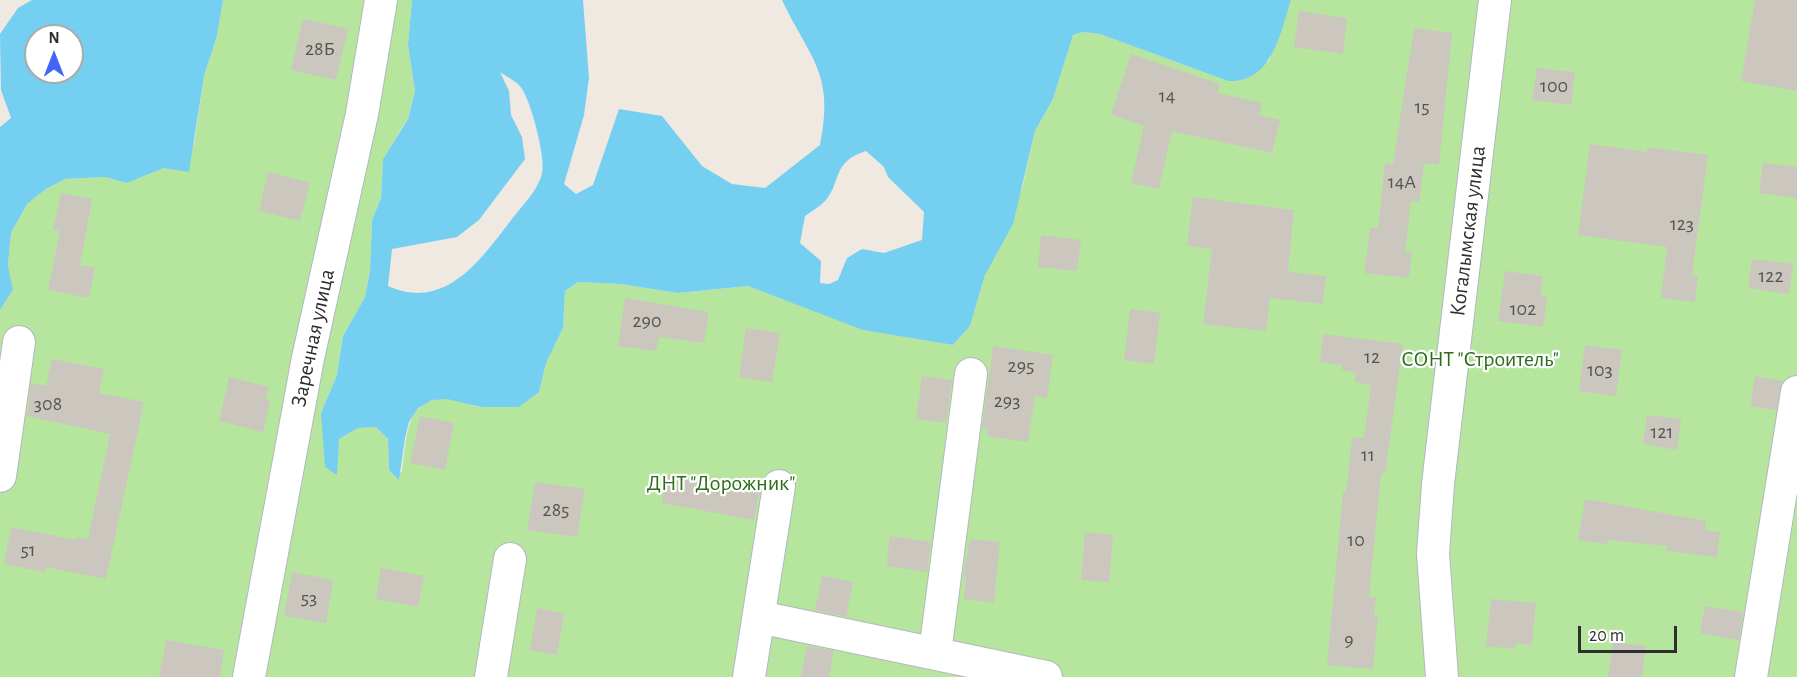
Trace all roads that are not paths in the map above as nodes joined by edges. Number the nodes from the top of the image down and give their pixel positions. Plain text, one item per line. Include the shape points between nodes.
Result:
1 (381, 0) edge
2 (1495, 0) edge
3 (20, 342) dead end
4 (971, 374) dead end
5 (1797, 392) edge
6 (0, 476) edge
7 (779, 486) dead end
8 (510, 559) dead end
9 (759, 617) junction
10 (935, 653) junction
11 (998, 672) edge
12 (249, 677) edge
13 (491, 677) edge
14 (749, 677) edge
15 (1046, 677) edge
16 (1442, 677) edge
17 (1751, 677) edge

1 - 12 street, Заречная улица via 362,114 306,369
2 - 16 street, Когалымская улица via 1438,484 1433,554
3 - 6 street
4 - 10 street
5 - 17 street
7 - 9 street
8 - 13 street
9 - 10 street
9 - 14 street
10 - 11 street
11 - 15 street

